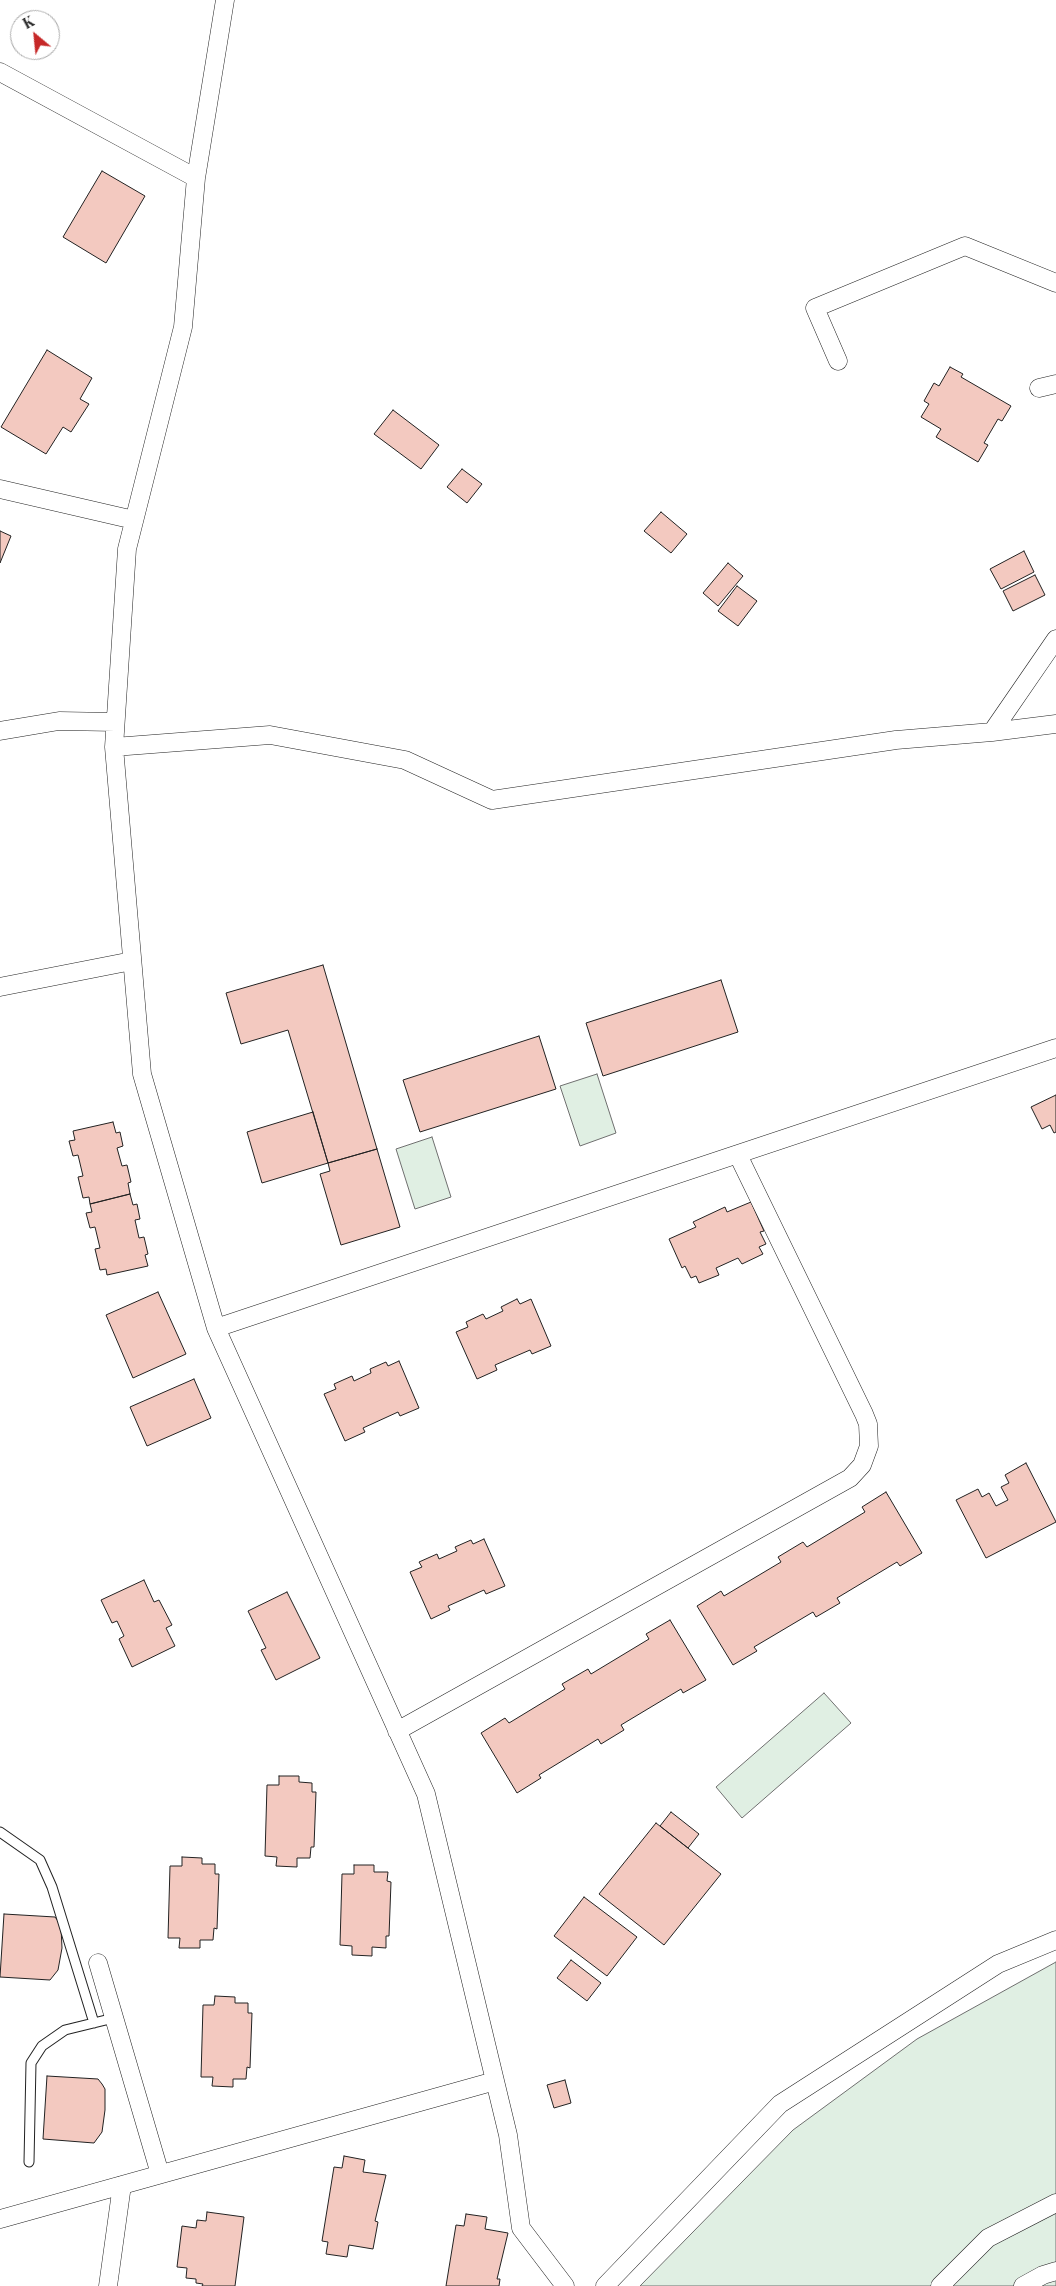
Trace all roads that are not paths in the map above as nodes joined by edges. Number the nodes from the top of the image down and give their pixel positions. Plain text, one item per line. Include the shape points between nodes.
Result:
1 (225, 0) edge
2 (0, 72) edge
3 (196, 178) junction
4 (1056, 283) edge
5 (838, 361) dead end
6 (0, 489) edge
7 (134, 520) junction
8 (1056, 640) edge
9 (115, 722) junction
10 (1056, 724) edge
11 (0, 731) edge
12 (992, 732) junction
13 (114, 747) junction
14 (132, 961) junction
15 (0, 987) edge
16 (1056, 1048) edge
17 (738, 1155) junction
18 (216, 1328) junction
19 (397, 1731) junction
20 (0, 1832) edge
21 (1056, 1940) edge
22 (98, 1963) dead end
23 (114, 2018) junction
24 (94, 2023) junction
25 (495, 2081) junction
26 (30, 2162) dead end
27 (160, 2174) junction
28 (122, 2185) junction
29 (1056, 2203) edge
30 (0, 2219) edge
31 (1056, 2271) edge
32 (108, 2286) edge
33 (565, 2286) edge
34 (605, 2286) edge
35 (940, 2286) edge
36 (1023, 2286) edge

1 - 3 street
2 - 3 street
3 - 7 street via 183,327
4 - 5 street via 965,246 814,308
6 - 7 street
7 - 9 street via 126,549
8 - 12 street
9 - 11 street via 59,721
9 - 13 street
10 - 12 street
12 - 13 street via 896,740 492,800 405,760 270,735
13 - 14 street
14 - 15 street
14 - 18 street via 142,1074
16 - 17 street
17 - 18 street
17 - 19 street via 864,1414 870,1435 862,1465 850,1478
18 - 19 street
19 - 25 street via 426,1794
20 - 24 lane via 40,1860 52,1887
21 - 34 street via 998,1964 780,2104
22 - 23 street
23 - 24 lane
23 - 27 street
24 - 26 lane via 65,2030 42,2046 31,2063
25 - 27 street
25 - 33 street via 508,2135 521,2228
27 - 28 street
28 - 30 street
28 - 32 street
29 - 35 street via 988,2238
31 - 36 street

